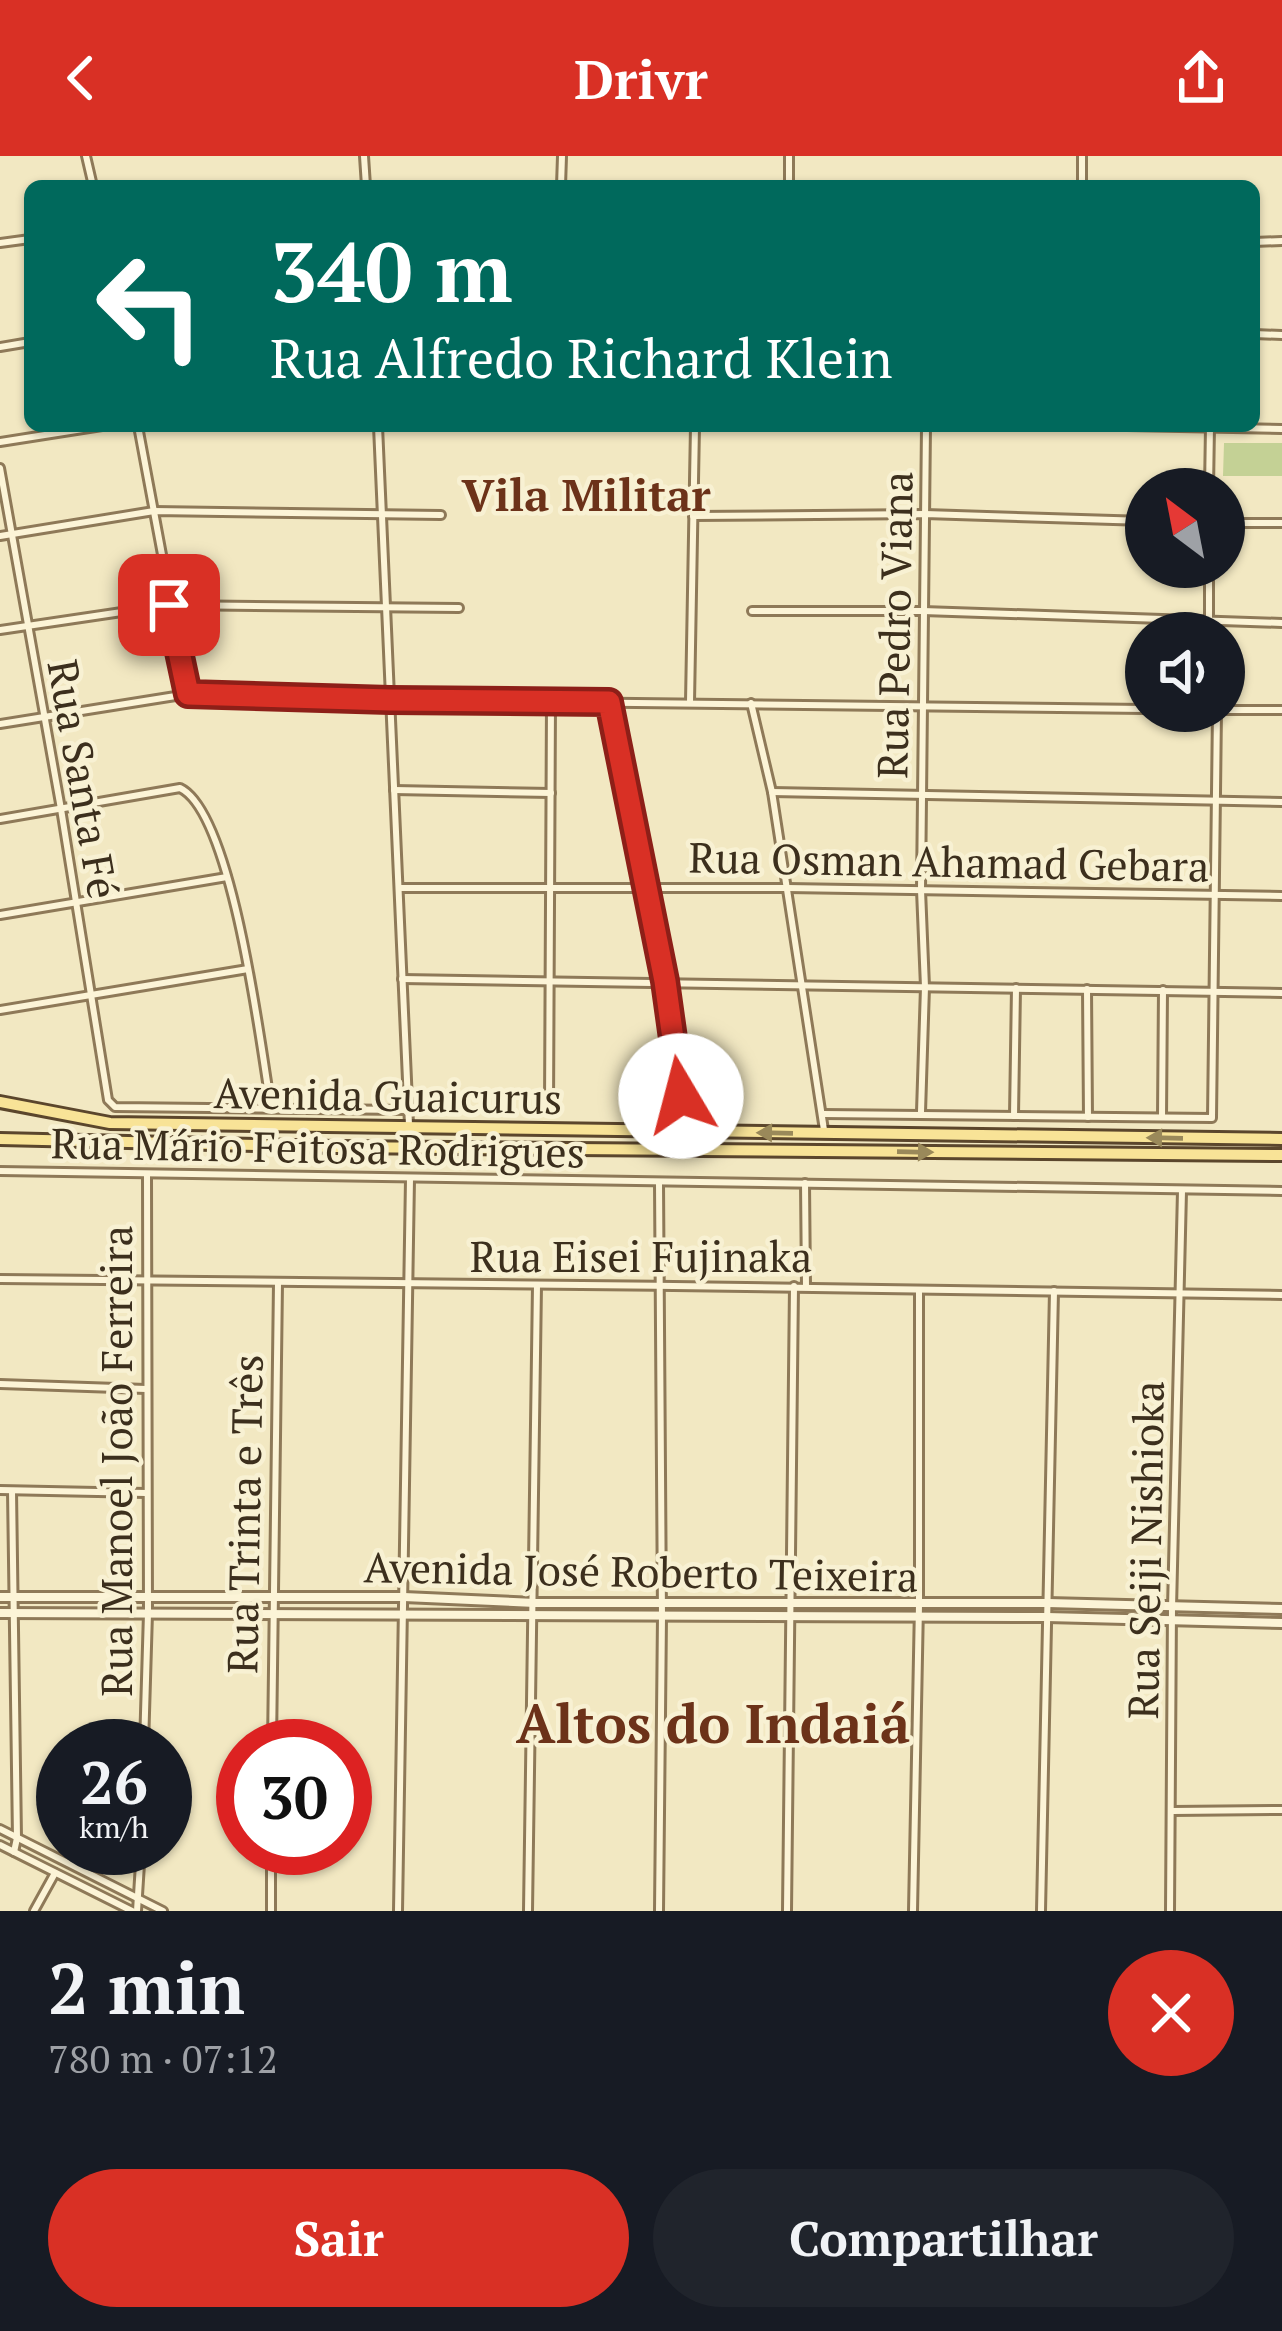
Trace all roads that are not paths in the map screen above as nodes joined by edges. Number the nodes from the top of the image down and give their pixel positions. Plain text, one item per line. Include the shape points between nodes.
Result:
1 (64, 432) edge
2 (139, 432) edge
3 (378, 432) edge
4 (694, 432) edge
5 (926, 432) edge
6 (1210, 432) edge
7 (0, 442) edge
8 (0, 468) edge
9 (1209, 468) edge
10 (154, 511) junction
11 (382, 514) junction
12 (441, 514) dead end
13 (925, 514) junction
14 (693, 516) junction
15 (1125, 520) edge
16 (1245, 523) edge
17 (1282, 523) edge
18 (10, 535) junction
19 (0, 536) edge
20 (169, 605) junction
21 (459, 608) dead end
22 (386, 609) junction
23 (923, 610) junction
24 (752, 611) dead end
25 (1125, 618) edge
26 (1245, 622) edge
27 (1282, 623) edge
28 (26, 626) junction
29 (0, 630) edge
30 (188, 694) junction
31 (390, 700) junction
32 (551, 701) junction
33 (609, 702) junction
34 (690, 702) junction
35 (751, 703) junction
36 (923, 705) junction
37 (1125, 709) edge
38 (1282, 710) edge
39 (1245, 711) edge
40 (45, 717) junction
41 (0, 724) edge
42 (1220, 732) edge
43 (394, 790) junction
44 (772, 792) junction
45 (551, 793) junction
46 (922, 797) junction
47 (1216, 801) junction
48 (1282, 802) edge
49 (61, 809) junction
50 (0, 819) edge
51 (227, 877) junction
52 (399, 888) junction
53 (551, 888) junction
54 (647, 888) junction
55 (788, 888) junction
56 (921, 890) junction
57 (1214, 894) junction
58 (1282, 896) edge
59 (76, 902) junction
60 (0, 915) edge
61 (248, 969) junction
62 (402, 979) junction
63 (551, 979) junction
64 (665, 981) junction
65 (802, 985) junction
66 (925, 987) junction
67 (1016, 988) junction
68 (1087, 989) junction
69 (1163, 990) junction
70 (1212, 992) junction
71 (1282, 992) edge
72 (90, 995) junction
73 (0, 1010) edge
74 (681, 1096) dead end
75 (0, 1102) edge
76 (549, 1107) dead end
77 (272, 1108) junction
78 (409, 1110) junction
79 (921, 1112) junction
80 (823, 1114) junction
81 (1014, 1117) junction
82 (1088, 1117) junction
83 (1162, 1117) junction
84 (409, 1128) junction
85 (825, 1134) junction
86 (0, 1138) edge
87 (1282, 1139) edge
88 (1282, 1155) edge
89 (0, 1171) edge
90 (147, 1176) junction
91 (410, 1179) junction
92 (659, 1183) junction
93 (805, 1183) junction
94 (1182, 1191) junction
95 (1282, 1191) edge
96 (0, 1279) edge
97 (148, 1281) junction
98 (278, 1283) junction
99 (537, 1285) junction
100 (661, 1285) junction
101 (410, 1286) junction
102 (794, 1286) junction
103 (806, 1286) junction
104 (919, 1290) junction
105 (1054, 1290) junction
106 (1179, 1292) junction
107 (1282, 1294) edge
108 (0, 1384) edge
109 (147, 1389) junction
110 (0, 1490) edge
111 (12, 1491) junction
112 (148, 1493) junction
113 (147, 1595) junction
114 (0, 1597) edge
115 (13, 1597) junction
116 (273, 1597) junction
117 (404, 1598) junction
118 (662, 1602) junction
119 (790, 1602) junction
120 (1048, 1603) junction
121 (920, 1604) junction
122 (1172, 1608) junction
123 (534, 1609) junction
124 (1282, 1609) edge
125 (0, 1612) edge
126 (14, 1612) junction
127 (273, 1612) junction
128 (148, 1613) junction
129 (402, 1613) junction
130 (791, 1615) junction
131 (662, 1616) junction
132 (1047, 1617) junction
133 (918, 1618) junction
134 (1172, 1623) junction
135 (1282, 1623) edge
136 (145, 1719) edge
137 (272, 1719) edge
138 (1282, 1810) edge
139 (1172, 1811) junction
140 (0, 1829) edge
141 (17, 1838) junction
142 (0, 1845) edge
143 (14, 1852) junction
144 (36, 1863) edge
145 (54, 1875) edge
146 (59, 1875) edge
147 (140, 1875) edge
148 (271, 1875) edge
149 (139, 1899) junction
150 (34, 1911) edge
151 (135, 1911) edge
152 (163, 1911) edge
153 (271, 1911) edge
154 (398, 1911) edge
155 (528, 1911) edge
156 (658, 1911) edge
157 (787, 1911) edge
158 (913, 1911) edge
159 (1041, 1911) edge
160 (1170, 1911) edge

1 - 7 street
2 - 10 street
3 - 11 street
4 - 14 street
5 - 13 street, Rua Pedro Viana
6 - 9 street
8 - 18 street, Rua Santa Fé
10 - 11 street
10 - 18 street
10 - 20 street
11 - 12 street
11 - 22 street
13 - 14 street
13 - 15 street
13 - 23 street, Rua Pedro Viana
14 - 34 street
16 - 17 street
18 - 19 street
18 - 28 street, Rua Santa Fé
20 - 22 street
20 - 28 street
20 - 30 street
21 - 22 street
22 - 31 street
23 - 24 street
23 - 25 street
23 - 36 street, Rua Pedro Viana
26 - 27 street
28 - 29 street
28 - 40 street, Rua Santa Fé
30 - 31 street
30 - 40 street
31 - 32 street
31 - 43 street
32 - 33 street
32 - 45 street
33 - 34 street
33 - 54 street
34 - 35 street
35 - 36 street
35 - 44 street
36 - 37 street
36 - 46 street, Rua Pedro Viana
38 - 39 street
40 - 41 street
40 - 49 street, Rua Santa Fé
42 - 47 street
43 - 45 street
43 - 52 street
44 - 46 street
44 - 55 street
45 - 53 street
46 - 47 street
46 - 56 street, Rua Pedro Viana
47 - 48 street
47 - 57 street
49 - 50 street
49 - 51 street via 180,788 197,800
49 - 59 street, Rua Santa Fé
51 - 59 street
51 - 61 street
52 - 53 street, Rua Osman Ahamad Gebara
52 - 62 street
53 - 54 street, Rua Osman Ahamad Gebara
53 - 63 street
54 - 55 street, Rua Osman Ahamad Gebara
54 - 64 street
55 - 56 street, Rua Osman Ahamad Gebara
55 - 65 street
56 - 57 street, Rua Osman Ahamad Gebara
56 - 66 street, Rua Pedro Viana
57 - 58 street, Rua Osman Ahamad Gebara
57 - 70 street
59 - 60 street
59 - 72 street, Rua Santa Fé
61 - 72 street
61 - 77 street
62 - 63 street
62 - 78 street
63 - 64 street
63 - 76 street
64 - 65 street
64 - 74 street
65 - 66 street
65 - 80 street
66 - 67 street
66 - 79 street, Rua Pedro Viana
67 - 68 street
67 - 81 street
68 - 69 street
68 - 82 street
69 - 70 street
69 - 83 street
70 - 71 street
70 - 83 street via 1212,1118
72 - 73 street
72 - 77 street, Rua Santa Fé via 115,1107
75 - 84 main road, Avenida Guaicurus via 110,1124
77 - 78 street
78 - 84 street
79 - 80 street
79 - 81 street
80 - 85 street
81 - 82 street
82 - 83 street
85 -> 84 main road, Avenida Guaicurus
87 -> 85 main road, Avenida Guaicurus
86 -> 88 main road, Avenida Guaicurus
89 - 90 street, Rua Mário Feitosa Rodrigues
90 - 91 street, Rua Mário Feitosa Rodrigues
90 - 97 street, Rua Manoel João Ferreira
91 - 92 street, Rua Mário Feitosa Rodrigues
91 - 101 street
92 - 93 street, Rua Mário Feitosa Rodrigues
92 - 100 street
93 - 94 street, Rua Mário Feitosa Rodrigues
93 - 103 street
94 - 95 street, Rua Mário Feitosa Rodrigues
94 - 106 street, Rua Seiji Nishioka
96 - 97 street, Rua Eisei Fujinaka
97 - 98 street, Rua Eisei Fujinaka
97 - 109 street, Rua Manoel João Ferreira
98 - 101 street, Rua Eisei Fujinaka
98 - 116 street, Rua Trinta e Três
99 - 100 street, Rua Eisei Fujinaka
99 - 101 street, Rua Eisei Fujinaka
99 - 123 street
100 - 102 street, Rua Eisei Fujinaka
100 - 118 street
101 - 117 street
102 - 103 street, Rua Eisei Fujinaka
102 - 119 street
103 - 104 street, Rua Eisei Fujinaka
104 - 105 street, Rua Eisei Fujinaka
104 - 121 street
105 - 106 street, Rua Eisei Fujinaka
105 - 120 street
106 - 107 street, Rua Eisei Fujinaka
106 - 122 street, Rua Seiji Nishioka
108 - 109 street
109 - 112 street, Rua Manoel João Ferreira
110 - 111 street
111 - 112 street
111 - 115 street
112 - 113 street, Rua Manoel João Ferreira
113 - 115 street, Avenida José Roberto Teixeira
113 - 116 street, Avenida José Roberto Teixeira
113 - 128 street, Rua Manoel João Ferreira
114 - 115 street, Avenida José Roberto Teixeira
115 - 126 street
116 - 117 street, Avenida José Roberto Teixeira
116 - 127 street, Rua Trinta e Três
117 - 123 street, Avenida José Roberto Teixeira
117 - 129 street
118 - 119 street, Avenida José Roberto Teixeira
118 - 123 street, Avenida José Roberto Teixeira
118 - 131 street
119 - 121 street, Avenida José Roberto Teixeira
119 - 130 street
120 - 121 street, Avenida José Roberto Teixeira
120 - 122 street, Avenida José Roberto Teixeira
120 - 132 street
121 - 133 street
122 - 124 street, Avenida José Roberto Teixeira
122 - 134 street, Rua Seiji Nishioka
123 - 129 street, Avenida José Roberto Teixeira
123 - 131 street, Avenida José Roberto Teixeira
123 - 155 street
125 - 126 street, Avenida José Roberto Teixeira
126 - 128 street, Avenida José Roberto Teixeira
126 - 141 street
127 - 128 street, Avenida José Roberto Teixeira
127 - 129 street, Avenida José Roberto Teixeira
127 - 137 street, Rua Trinta e Três
128 - 136 street, Rua Manoel João Ferreira
129 - 154 street
130 - 131 street, Avenida José Roberto Teixeira
130 - 133 street, Avenida José Roberto Teixeira
130 - 157 street
131 - 156 street
132 - 133 street, Avenida José Roberto Teixeira
132 - 134 street, Avenida José Roberto Teixeira
132 - 159 street
133 - 158 street
134 - 135 street, Avenida José Roberto Teixeira
134 - 139 street, Rua Seiji Nishioka
138 - 139 street
139 - 160 street, Rua Seiji Nishioka
140 - 141 street
141 - 143 street
141 - 149 street
142 - 143 street
143 - 144 street
145 - 150 street
146 - 151 street
147 - 149 street
148 - 153 street
149 - 151 street
149 - 152 street

